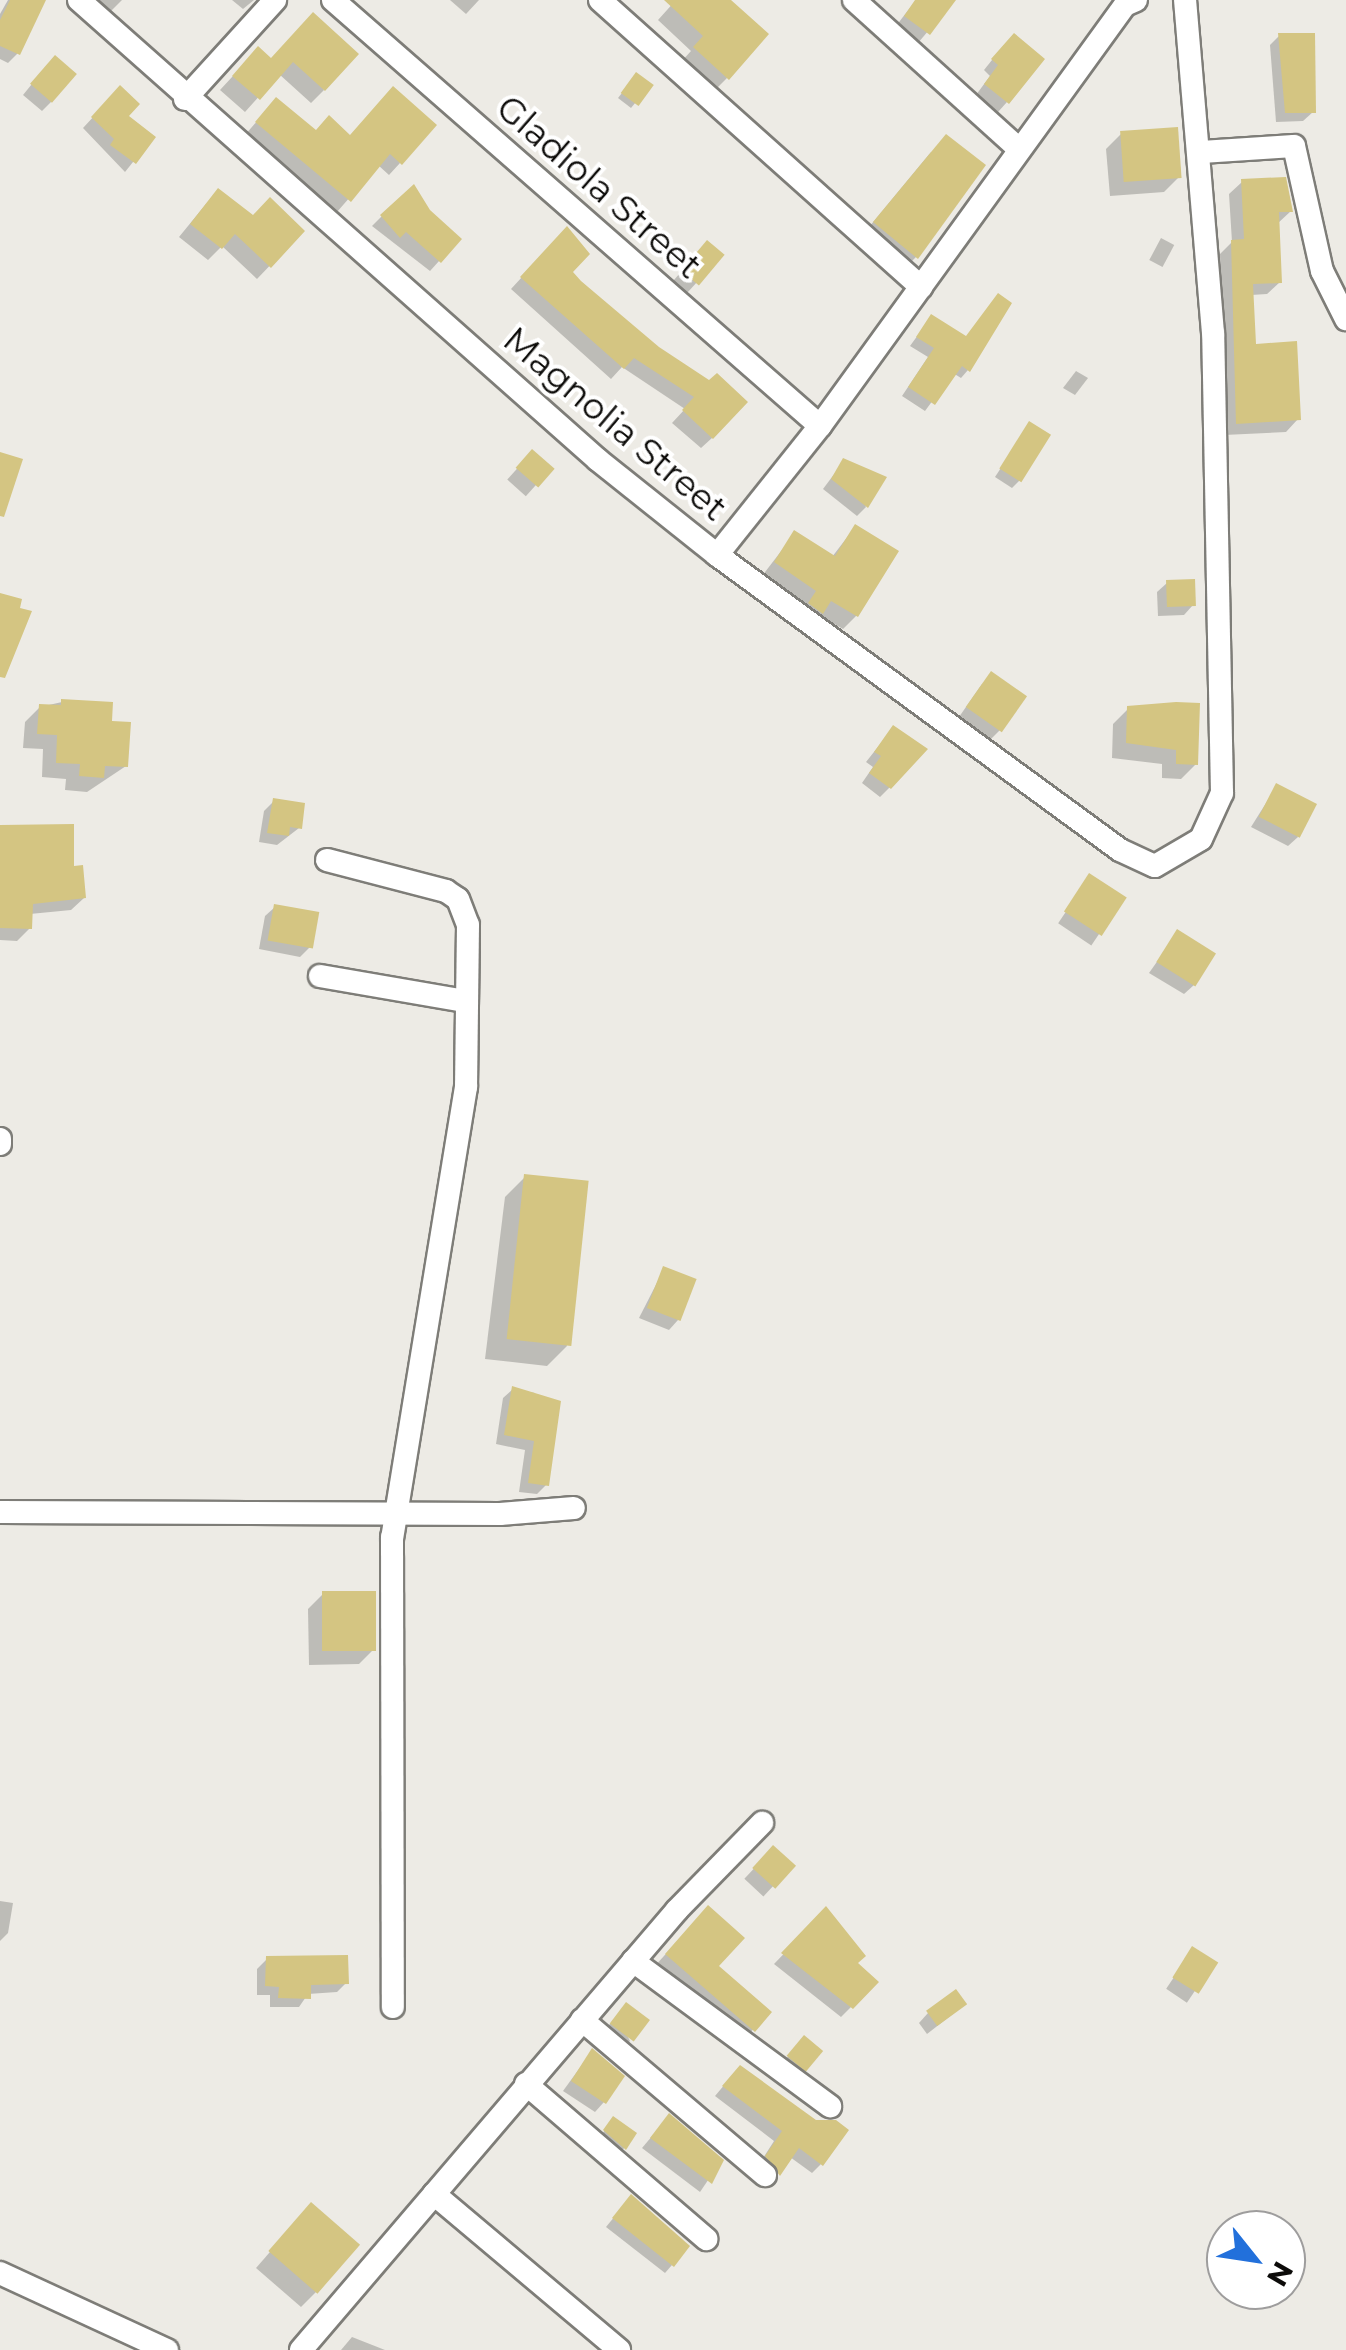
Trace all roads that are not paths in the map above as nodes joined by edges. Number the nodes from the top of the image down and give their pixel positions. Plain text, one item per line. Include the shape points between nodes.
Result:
1 (79, 0) edge
2 (276, 0) edge
3 (333, 0) edge
4 (600, 0) edge
5 (854, 0) edge
6 (1186, 0) edge
7 (1127, 2) edge
8 (185, 99) junction
9 (1018, 149) junction
10 (1201, 152) junction
11 (920, 287) junction
12 (1346, 319) edge
13 (820, 426) junction
14 (717, 555) junction
15 (327, 860) dead end
16 (320, 976) dead end
17 (464, 1001) junction
18 (574, 1508) dead end
19 (0, 1512) edge
20 (394, 1514) junction
21 (762, 1822) dead end
22 (632, 1960) junction
23 (392, 2007) dead end
24 (582, 2020) junction
25 (526, 2084) junction
26 (830, 2106) dead end
27 (766, 2175) dead end
28 (434, 2194) junction
29 (706, 2240) dead end
30 (0, 2273) edge
31 (166, 2350) edge
32 (301, 2350) edge
33 (619, 2350) edge

1 - 8 street, Magnolia Street
2 - 8 street
3 - 13 street, Gladiola Street
4 - 11 street
5 - 9 street
6 - 10 street
7 - 9 street
8 - 14 street, Magnolia Street
9 - 11 street
10 - 12 street via 1294,146 1322,271
10 - 14 street, Magnolia Street via 1212,333 1222,793 1200,839 1174,860 1155,866 1138,860
11 - 13 street
13 - 14 street
15 - 17 street via 458,899 468,925
16 - 17 street
17 - 20 street via 466,1087
18 - 20 street
19 - 20 street
20 - 23 street
21 - 22 street
22 - 24 street
22 - 26 street
24 - 25 street
24 - 27 street
25 - 28 street
25 - 29 street
28 - 32 street
28 - 33 street
30 - 31 street

